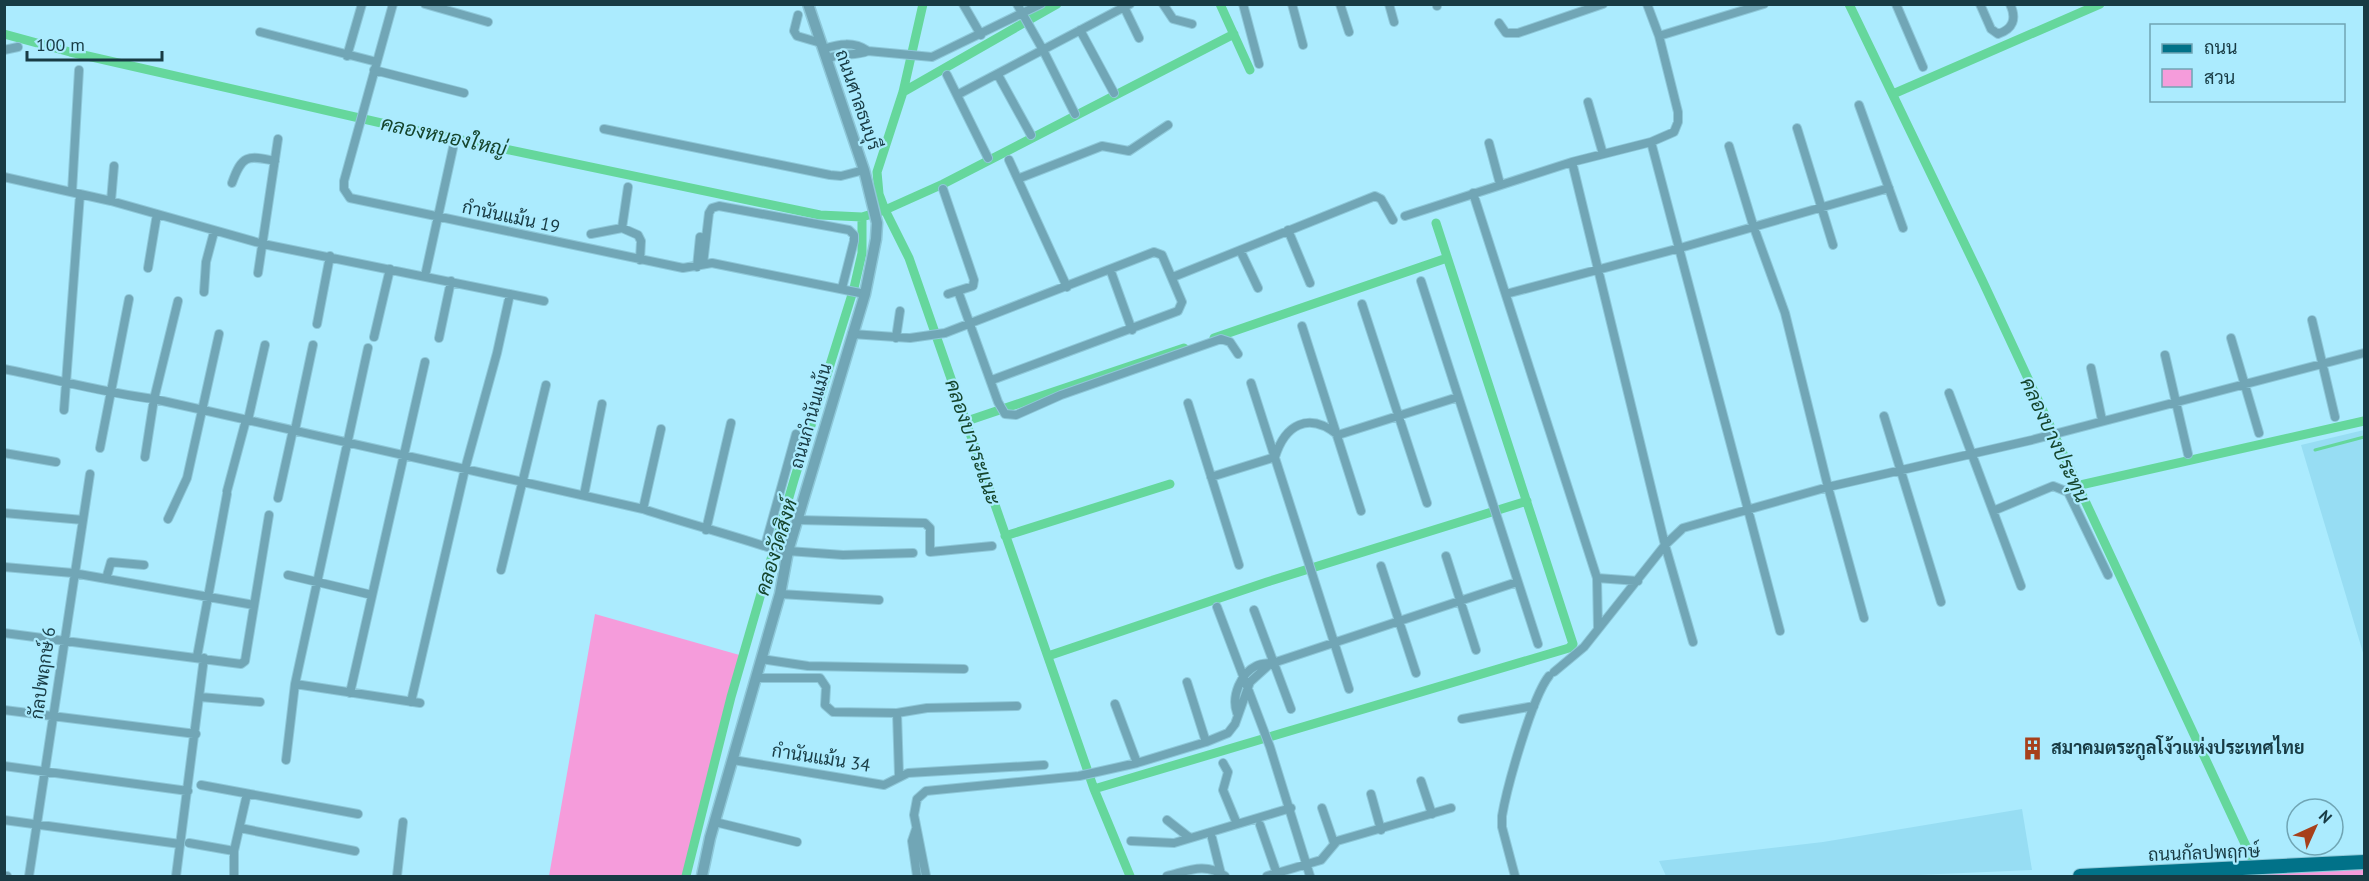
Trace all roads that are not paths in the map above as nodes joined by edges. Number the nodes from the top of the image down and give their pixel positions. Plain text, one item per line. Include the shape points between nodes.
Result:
1 (362, 4) edge
2 (393, 4) edge
3 (425, 4) edge
4 (808, 4) edge
5 (963, 4) edge
6 (1017, 4) edge
7 (1041, 4) edge
8 (1163, 4) edge
9 (1243, 4) edge
10 (1292, 4) edge
11 (1340, 4) edge
12 (1389, 4) edge
13 (1604, 4) edge
14 (1647, 4) edge
15 (1764, 4) edge
16 (1896, 4) edge
17 (1980, 4) edge
18 (2010, 4) edge
19 (1127, 6) edge
20 (798, 15) dead end
21 (1025, 18) junction
22 (488, 22) dead end
23 (1394, 22) dead end
24 (1498, 23) dead end
25 (1192, 24) dead end
26 (1080, 30) junction
27 (260, 32) dead end
28 (1349, 32) dead end
29 (981, 35) junction
30 (1659, 36) junction
31 (1139, 38) dead end
32 (1303, 45) dead end
33 (18, 47) dead end
34 (4, 50) edge
35 (824, 50) junction
36 (1043, 50) junction
37 (347, 56) junction
38 (1258, 64) dead end
39 (376, 66) junction
40 (1923, 67) dead end
41 (79, 70) dead end
42 (947, 75) dead end
43 (998, 75) junction
44 (464, 93) dead end
45 (1114, 93) dead end
46 (957, 95) junction
47 (1588, 102) dead end
48 (1859, 105) dead end
49 (1075, 114) dead end
50 (1168, 125) dead end
51 (1797, 128) dead end
52 (604, 129) dead end
53 (1032, 135) dead end
54 (278, 139) dead end
55 (1490, 142) dead end
56 (1651, 142) junction
57 (1729, 146) dead end
58 (453, 148) dead end
59 (1603, 154) junction
60 (988, 158) dead end
61 (1009, 160) dead end
62 (275, 161) junction
63 (1572, 162) junction
64 (114, 166) dead end
65 (864, 170) junction
66 (8, 178) edge
67 (1020, 178) junction
68 (232, 183) dead end
69 (1500, 184) junction
70 (628, 187) dead end
71 (1888, 188) junction
72 (943, 189) dead end
73 (76, 193) junction
74 (1473, 193) junction
75 (111, 201) junction
76 (874, 207) joint
77 (1823, 208) junction
78 (157, 214) junction
79 (1405, 216) dead end
80 (440, 219) junction
81 (1393, 220) dead end
82 (1753, 225) junction
83 (622, 228) junction
84 (1903, 228) dead end
85 (1288, 230) junction
86 (214, 232) junction
87 (591, 234) dead end
88 (700, 237) dead end
89 (263, 244) junction
90 (1833, 245) dead end
91 (1680, 248) junction
92 (1240, 250) junction
93 (330, 256) junction
94 (640, 260) junction
95 (700, 265) junction
96 (148, 268) dead end
97 (390, 268) junction
98 (1110, 269) junction
99 (1600, 269) junction
100 (258, 273) dead end
101 (425, 276) junction
102 (1173, 277) junction
103 (451, 281) junction
104 (1421, 281) dead end
105 (1310, 283) dead end
106 (1067, 287) junction
107 (1258, 288) dead end
108 (852, 291) junction
109 (958, 291) junction
110 (204, 292) dead end
111 (510, 294) junction
112 (948, 294) dead end
113 (1506, 294) junction
114 (129, 299) dead end
115 (178, 301) dead end
116 (544, 301) dead end
117 (1362, 304) dead end
118 (900, 311) dead end
119 (2312, 320) dead end
120 (317, 324) dead end
121 (969, 324) junction
122 (1302, 326) dead end
123 (1132, 330) junction
124 (219, 334) dead end
125 (852, 334) junction
126 (374, 337) dead end
127 (439, 338) dead end
128 (896, 338) junction
129 (2231, 338) dead end
130 (265, 345) dead end
131 (313, 345) dead end
132 (368, 348) dead end
133 (2364, 353) edge
134 (1238, 354) dead end
135 (2165, 355) dead end
136 (425, 362) dead end
137 (2323, 364) junction
138 (2091, 368) dead end
139 (4, 369) edge
140 (992, 380) junction
141 (66, 381) junction
142 (1251, 383) dead end
143 (2246, 385) junction
144 (546, 386) dead end
145 (1949, 393) dead end
146 (111, 394) junction
147 (1458, 397) junction
148 (154, 399) junction
149 (1188, 403) dead end
150 (2176, 403) junction
151 (602, 404) dead end
152 (64, 410) dead end
153 (202, 410) junction
154 (1398, 416) junction
155 (1884, 416) dead end
156 (2335, 417) dead end
157 (247, 420) junction
158 (2102, 420) junction
159 (731, 423) dead end
160 (661, 429) dead end
161 (294, 430) junction
162 (2259, 433) dead end
163 (796, 434) dead end
164 (1338, 435) junction
165 (347, 442) junction
166 (100, 448) dead end
167 (1971, 452) junction
168 (4, 453) edge
169 (2188, 454) dead end
170 (405, 456) junction
171 (1275, 457) junction
172 (144, 458) dead end
173 (56, 462) dead end
174 (465, 469) junction
175 (1901, 469) junction
176 (90, 474) dead end
177 (1212, 477) junction
178 (523, 482) junction
179 (1828, 487) junction
180 (584, 495) junction
181 (278, 498) dead end
182 (1427, 503) dead end
183 (1746, 508) junction
184 (643, 509) junction
185 (1993, 511) junction
186 (1361, 512) dead end
187 (4, 513) edge
188 (269, 515) dead end
189 (168, 519) dead end
190 (82, 520) junction
191 (798, 520) junction
192 (706, 530) junction
193 (1665, 545) junction
194 (992, 546) dead end
195 (778, 550) junction
196 (914, 553) dead end
197 (1446, 556) dead end
198 (144, 565) dead end
199 (1239, 565) dead end
200 (1381, 566) dead end
201 (4, 567) edge
202 (501, 570) dead end
203 (73, 573) junction
204 (288, 575) dead end
205 (2108, 575) dead end
206 (1597, 578) junction
207 (106, 579) junction
208 (317, 581) junction
209 (1638, 581) junction
210 (1517, 582) junction
211 (2021, 586) dead end
212 (780, 594) junction
213 (372, 595) junction
214 (207, 598) junction
215 (879, 600) dead end
216 (1460, 602) junction
217 (1941, 602) dead end
218 (254, 605) junction
219 (1217, 607) dead end
220 (1254, 610) dead end
221 (1864, 618) dead end
222 (1399, 623) junction
223 (1598, 628) junction
224 (1780, 631) dead end
225 (4, 633) edge
226 (64, 639) junction
227 (1336, 642) junction
228 (1693, 642) dead end
229 (1538, 644) dead end
230 (1476, 650) dead end
231 (200, 658) junction
232 (761, 659) junction
233 (1273, 663) junction
234 (964, 669) dead end
235 (1416, 673) dead end
236 (756, 678) junction
237 (1243, 678) junction
238 (1187, 682) dead end
239 (295, 684) junction
240 (1246, 689) junction
241 (1349, 689) dead end
242 (350, 693) junction
243 (200, 697) junction
244 (260, 702) dead end
245 (1115, 704) dead end
246 (1017, 706) dead end
247 (1534, 706) junction
248 (1291, 709) dead end
249 (4, 710) edge
250 (897, 713) junction
251 (1237, 713) junction
252 (55, 715) junction
253 (1462, 719) dead end
254 (196, 734) junction
255 (1206, 742) junction
256 (286, 760) dead end
257 (733, 760) junction
258 (1137, 763) junction
259 (1223, 763) dead end
260 (1044, 765) dead end
261 (4, 766) edge
262 (43, 772) junction
263 (899, 775) junction
264 (1421, 781) dead end
265 (201, 785) dead end
266 (188, 791) junction
267 (247, 794) junction
268 (1371, 794) dead end
269 (1291, 808) junction
270 (1322, 808) dead end
271 (1451, 808) dead end
272 (358, 814) dead end
273 (1432, 814) junction
274 (4, 820) edge
275 (1167, 820) dead end
276 (403, 822) dead end
277 (715, 822) junction
278 (36, 824) junction
279 (1237, 825) junction
280 (1260, 825) dead end
281 (240, 828) junction
282 (916, 829) junction
283 (1382, 830) junction
284 (1190, 838) junction
285 (1212, 838) dead end
286 (1131, 841) dead end
287 (797, 842) dead end
288 (1334, 843) junction
289 (185, 844) junction
290 (234, 851) junction
291 (355, 851) dead end
292 (2364, 862) edge
293 (1308, 866) junction
294 (1277, 874) junction
295 (1223, 875) edge
296 (29, 876) edge
297 (176, 876) edge
298 (234, 876) edge
299 (398, 876) edge
300 (702, 876) edge
301 (917, 876) edge
302 (926, 876) edge
303 (1167, 876) edge
304 (1267, 876) edge
305 (1310, 876) edge
306 (1515, 876) edge
307 (2080, 876) edge

1 - 37 street
2 - 39 street, กำนันแม้น 19
3 - 22 street
4 - 35 street, ถนนศาลธนบุรี
5 - 29 street
6 - 21 street
7 - 21 street
8 - 25 street via 1173,19
9 - 38 street
10 - 32 street
11 - 28 street
12 - 23 street
13 - 24 street via 1518,33 1506,33
14 - 30 street
15 - 30 street
16 - 40 street
17 - 18 street via 1991,29 1998,34 2013,22
19 - 26 street
19 - 31 street
20 - 35 street via 794,31 797,36
21 - 29 street
21 - 36 street
26 - 36 street
26 - 45 street
27 - 37 street
29 - 35 street via 943,53 918,58 845,44
30 - 56 street via 1678,122 1674,132
33 - 34 street
35 - 65 street, ถนนศาลธนบุรี
36 - 43 street
36 - 49 street
37 - 39 street
39 - 44 street
39 - 80 street, กำนันแม้น 19 via 344,181 346,196
41 - 73 street
42 - 46 street
43 - 46 street
43 - 53 street
46 - 60 street
47 - 59 street
48 - 71 street
50 - 67 street via 1129,151 1102,146
51 - 77 street
52 - 65 street via 830,175
54 - 62 street
55 - 69 street
56 - 59 street
56 - 91 street
57 - 82 street
58 - 80 street
59 - 63 street
61 - 67 street
62 - 68 street via 245,159
62 - 89 street
63 - 69 street
63 - 99 street
64 - 75 street
65 - 76 street, ถนนศาลธนบุรี
66 - 73 street
67 - 106 street
69 - 74 street
70 - 83 street
71 - 77 street
71 - 84 street
72 - 109 street via 974,280 973,286
73 - 75 street
73 - 141 street
74 - 79 street
74 - 113 street
75 - 78 street
76 - 108 street, ถนนกำนันแม้น via 876,239
77 - 82 street
77 - 90 street
78 - 86 street
78 - 96 street
80 - 94 street, กำนันแม้น 19
80 - 101 street
81 - 85 street via 1375,196
82 - 91 street
82 - 179 street via 1785,313
83 - 87 street
83 - 94 street via 640,237
85 - 92 street
85 - 105 street
86 - 89 street
86 - 110 street
88 - 95 street
89 - 93 street
89 - 100 street
91 - 99 street
91 - 183 street
92 - 102 street
92 - 107 street
93 - 97 street
93 - 120 street
94 - 95 street, กำนันแม้น 19 via 683,268
95 - 108 street, กำนันแม้น 19
95 - 108 street via 709,213 719,207 849,230 854,235
97 - 101 street
97 - 126 street
98 - 102 street via 1154,252 1162,255
98 - 106 street
98 - 123 street
99 - 113 street
99 - 193 street
101 - 103 street
102 - 123 street via 1182,308
103 - 111 street
103 - 127 street
104 - 147 street
106 - 121 street
108 - 125 street, ถนนกำนันแม้น
109 - 112 street
109 - 121 street
111 - 116 street
111 - 174 street
113 - 206 street
114 - 146 street
115 - 148 street
117 - 154 street
118 - 128 street
119 - 137 street
121 - 128 street via 928,337
121 - 140 street
122 - 164 street
123 - 140 street
124 - 153 street
125 - 128 street
125 - 191 street, ถนนกำนันแม้น
129 - 143 street
130 - 157 street
131 - 161 street
132 - 165 street
133 - 137 street
134 - 140 street via 1230,342 1221,339 1016,415 1005,414
135 - 150 street
136 - 170 street
137 - 143 street
137 - 156 street
138 - 158 street
139 - 141 street
141 - 146 street
141 - 152 street
142 - 171 street
143 - 150 street
143 - 162 street
144 - 178 street
145 - 167 street
146 - 148 street
146 - 166 street
147 - 154 street
147 - 210 street
148 - 153 street
148 - 172 street
149 - 177 street
150 - 158 street
150 - 169 street
151 - 180 street
153 - 157 street
153 - 189 street via 187,478
154 - 164 street
154 - 182 street
155 - 175 street
157 - 161 street
157 - 214 street via 227,493
158 - 167 street
159 - 192 street
160 - 184 street
161 - 165 street
161 - 181 street
163 - 195 street
164 - 171 street via 1323,425 1305,423 1290,429 1281,439
164 - 186 street
165 - 170 street
165 - 208 street
167 - 175 street
167 - 185 street
168 - 173 street
170 - 174 street
170 - 213 street
171 - 177 street
171 - 227 street
174 - 178 street
174 - 242 street via 415,703
175 - 179 street
175 - 217 street
176 - 190 street, กัลปพฤกษ์ 6
177 - 199 street
178 - 180 street
178 - 202 street
179 - 183 street
179 - 221 street
180 - 184 street
183 - 193 street via 1683,528
183 - 224 street
184 - 192 street
185 - 205 street via 2053,486 2061,487 2068,492
185 - 211 street
187 - 190 street
188 - 218 street
190 - 203 street, กัลปพฤกษ์ 6
191 - 194 street via 925,523 930,528 930,552
191 - 195 street, ถนนกำนันแม้น
192 - 195 street
193 - 209 street
193 - 228 street
195 - 196 street via 843,555
195 - 212 street, ถนนกำนันแม้น
197 - 216 street
198 - 207 street via 111,562
200 - 222 street
201 - 203 street
203 - 207 street
203 - 226 street, กัลปพฤกษ์ 6
204 - 208 street
206 - 209 street
206 - 223 street
207 - 214 street
208 - 213 street
208 - 239 street
209 - 223 street
210 - 216 street
210 - 229 street
212 - 215 street
212 - 232 street, ถนนกำนันแม้น
213 - 242 street
214 - 218 street
214 - 231 street
216 - 222 street
216 - 230 street
218 - 231 street via 245,661 234,665
219 - 237 street
220 - 233 street
222 - 227 street
222 - 235 street
223 - 247 street via 1584,647 1551,674
225 - 226 street
226 - 231 street
226 - 252 street, กัลปพฤกษ์ 6
227 - 233 street
227 - 241 street
231 - 243 street
232 - 234 street via 808,666
232 - 236 street, ถนนกำนันแม้น
233 - 237 street via 1257,665
233 - 240 street
233 - 248 street
236 - 250 street via 815,677 824,682 825,705 833,712
236 - 257 street, ถนนกำนันแม้น
237 - 240 street
237 - 251 street via 1236,696
238 - 255 street
239 - 242 street
239 - 256 street
240 - 251 street via 1244,705
240 - 269 street
243 - 244 street
243 - 254 street
245 - 258 street
246 - 250 street via 927,708
247 - 253 street
247 - 306 street via 1502,816
249 - 252 street
250 - 263 street
251 - 255 street via 1228,733
252 - 254 street
252 - 262 street, กัลปพฤกษ์ 6
254 - 266 street
255 - 258 street
257 - 263 street, กำนันแม้น 34 via 884,785
257 - 277 street, ถนนกำนันแม้น
258 - 282 street via 1079,776 926,791 915,805
259 - 279 street via 1228,772 1223,790
260 - 263 street, กำนันแม้น 34
261 - 262 street
262 - 266 street
262 - 278 street, กัลปพฤกษ์ 6
264 - 273 street
265 - 267 street
266 - 289 street
267 - 272 street
267 - 281 street
268 - 283 street
269 - 279 street
269 - 293 street
270 - 288 street
271 - 273 street
273 - 283 street
274 - 278 street
275 - 284 street
276 - 299 street
277 - 287 street
277 - 300 street, ถนนกำนันแม้น
278 - 289 street
278 - 296 street, กัลปพฤกษ์ 6
279 - 284 street
280 - 294 street
281 - 290 street
281 - 291 street
282 - 301 street via 912,841
282 - 302 street
283 - 288 street
284 - 286 street via 1174,843
285 - 295 street
288 - 293 street via 1321,860
289 - 290 street
289 - 297 street
290 - 298 street
292 - 307 main road, ถนนกัลปพฤกษ์
293 - 294 street
293 - 305 street
294 - 304 street
295 - 303 street via 1200,867

